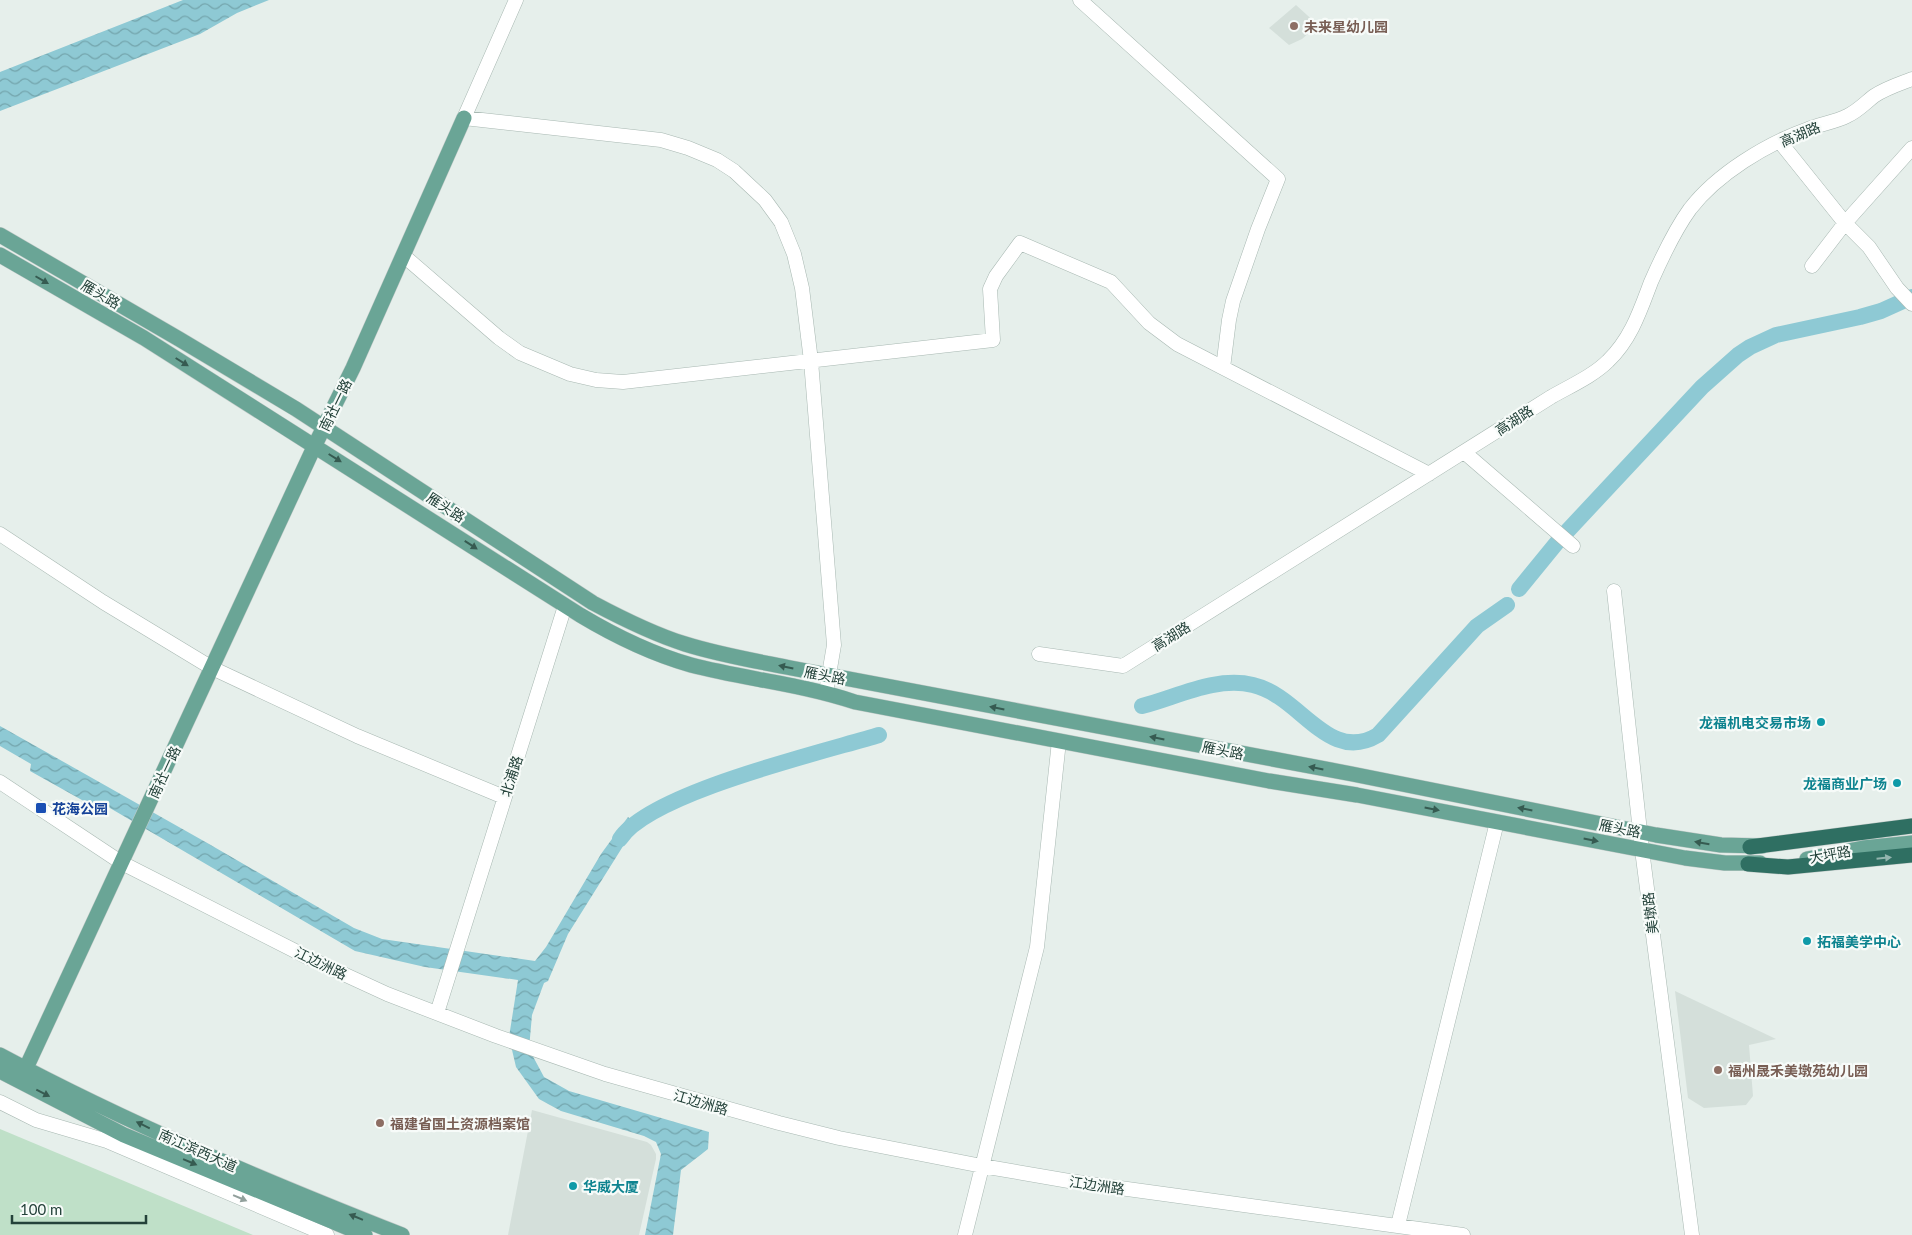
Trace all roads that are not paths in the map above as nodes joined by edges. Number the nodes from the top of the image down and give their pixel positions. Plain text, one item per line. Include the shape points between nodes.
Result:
1 (516, 0) edge
2 (1080, 0) edge
3 (1912, 79) edge
4 (464, 118) junction
5 (1780, 142) junction
6 (1912, 148) edge
7 (1845, 223) junction
8 (0, 235) edge
9 (0, 255) edge
10 (404, 256) junction
11 (1812, 266) dead end
12 (1912, 304) edge
13 (811, 361) junction
14 (1223, 368) junction
15 (324, 428) junction
16 (315, 445) junction
17 (1464, 452) junction
18 (1429, 474) junction
19 (0, 534) edge
20 (1573, 546) dead end
21 (1614, 591) dead end
22 (565, 606) junction
23 (1039, 654) dead end
24 (212, 668) junction
25 (829, 676) junction
26 (826, 692) junction
27 (1059, 741) junction
28 (0, 782) edge
29 (504, 797) junction
30 (1497, 822) junction
31 (1912, 826) edge
32 (1640, 832) junction
33 (1912, 838) edge
34 (1912, 843) edge
35 (1750, 847) junction
36 (1642, 850) junction
37 (1912, 855) edge
38 (122, 862) junction
39 (1748, 864) junction
40 (437, 1013) junction
41 (0, 1055) edge
42 (0, 1071) edge
43 (23, 1075) junction
44 (0, 1102) edge
45 (982, 1166) junction
46 (1398, 1225) junction
47 (327, 1235) edge
48 (365, 1235) edge
49 (402, 1235) edge
50 (965, 1235) edge
51 (1463, 1235) edge
52 (1692, 1235) edge

1 - 4 street, 南社一路
2 - 14 street via 1278,179 1233,301
3 - 5 street, 高湖路 via 1882,91 1846,117
4 - 10 main road, 南社一路
4 - 13 street via 661,140 697,151 726,165 764,200 786,233 802,288
5 - 7 street
5 - 17 street, 高湖路 via 1724,175 1689,211 1662,256 1632,331 1610,360
6 - 7 street
7 - 11 street
7 - 12 street via 1869,248
8 - 15 main road, 雁头路 via 188,344
9 -> 16 main road, 雁头路 via 144,338
10 - 13 street via 512,348 578,376 630,382
10 - 15 main road, 南社一路
13 - 14 street via 993,340 990,289 1020,243 1111,282 1157,330
13 - 25 street via 834,645
14 - 18 street
15 - 16 main road, 南社一路
25 -> 15 main road, 雁头路 via 700,648 622,618
16 -> 22 main road, 雁头路
16 - 24 main road, 南社一路
17 - 18 street, 高湖路
17 - 20 street
18 - 23 street, 高湖路 via 1123,666
19 - 24 street
21 - 32 street, 美墩路
22 - 26 main road, 雁头路 via 614,634 682,662
22 - 29 street, 北浦路
24 - 29 street via 357,736
24 - 38 main road, 南社一路
25 - 26 street
32 -> 25 main road, 雁头路
26 - 27 main road, 雁头路 via 855,702
27 -> 30 main road, 雁头路
27 - 45 street via 1037,947
28 - 38 street, 江边洲路
29 - 40 street, 北浦路
30 -> 36 main road, 雁头路
30 - 46 street
31 - 35 highway
35 -> 32 main road, 雁头路
32 - 36 street, 美墩路
33 - 35 main road, 大坪路 via 1863,844
34 - 39 main road, 大坪路 via 1863,848 1815,858
36 - 39 main road, 雁头路
36 - 52 street, 美墩路
39 -> 37 highway via 1788,868
38 - 40 street, 江边洲路 via 334,970
38 - 43 main road
40 - 45 street, 江边洲路 via 605,1074 738,1112 838,1138
41 - 43 main road, 南江滨西大道
42 - 43 main road, 南江滨西大道
43 -> 48 main road, 南江滨西大道 via 124,1135
49 -> 43 main road, 南江滨西大道
44 -> 47 street via 36,1120 107,1141
45 - 46 street, 江边洲路 via 1069,1181
45 - 50 street
46 - 51 street, 江边洲路

